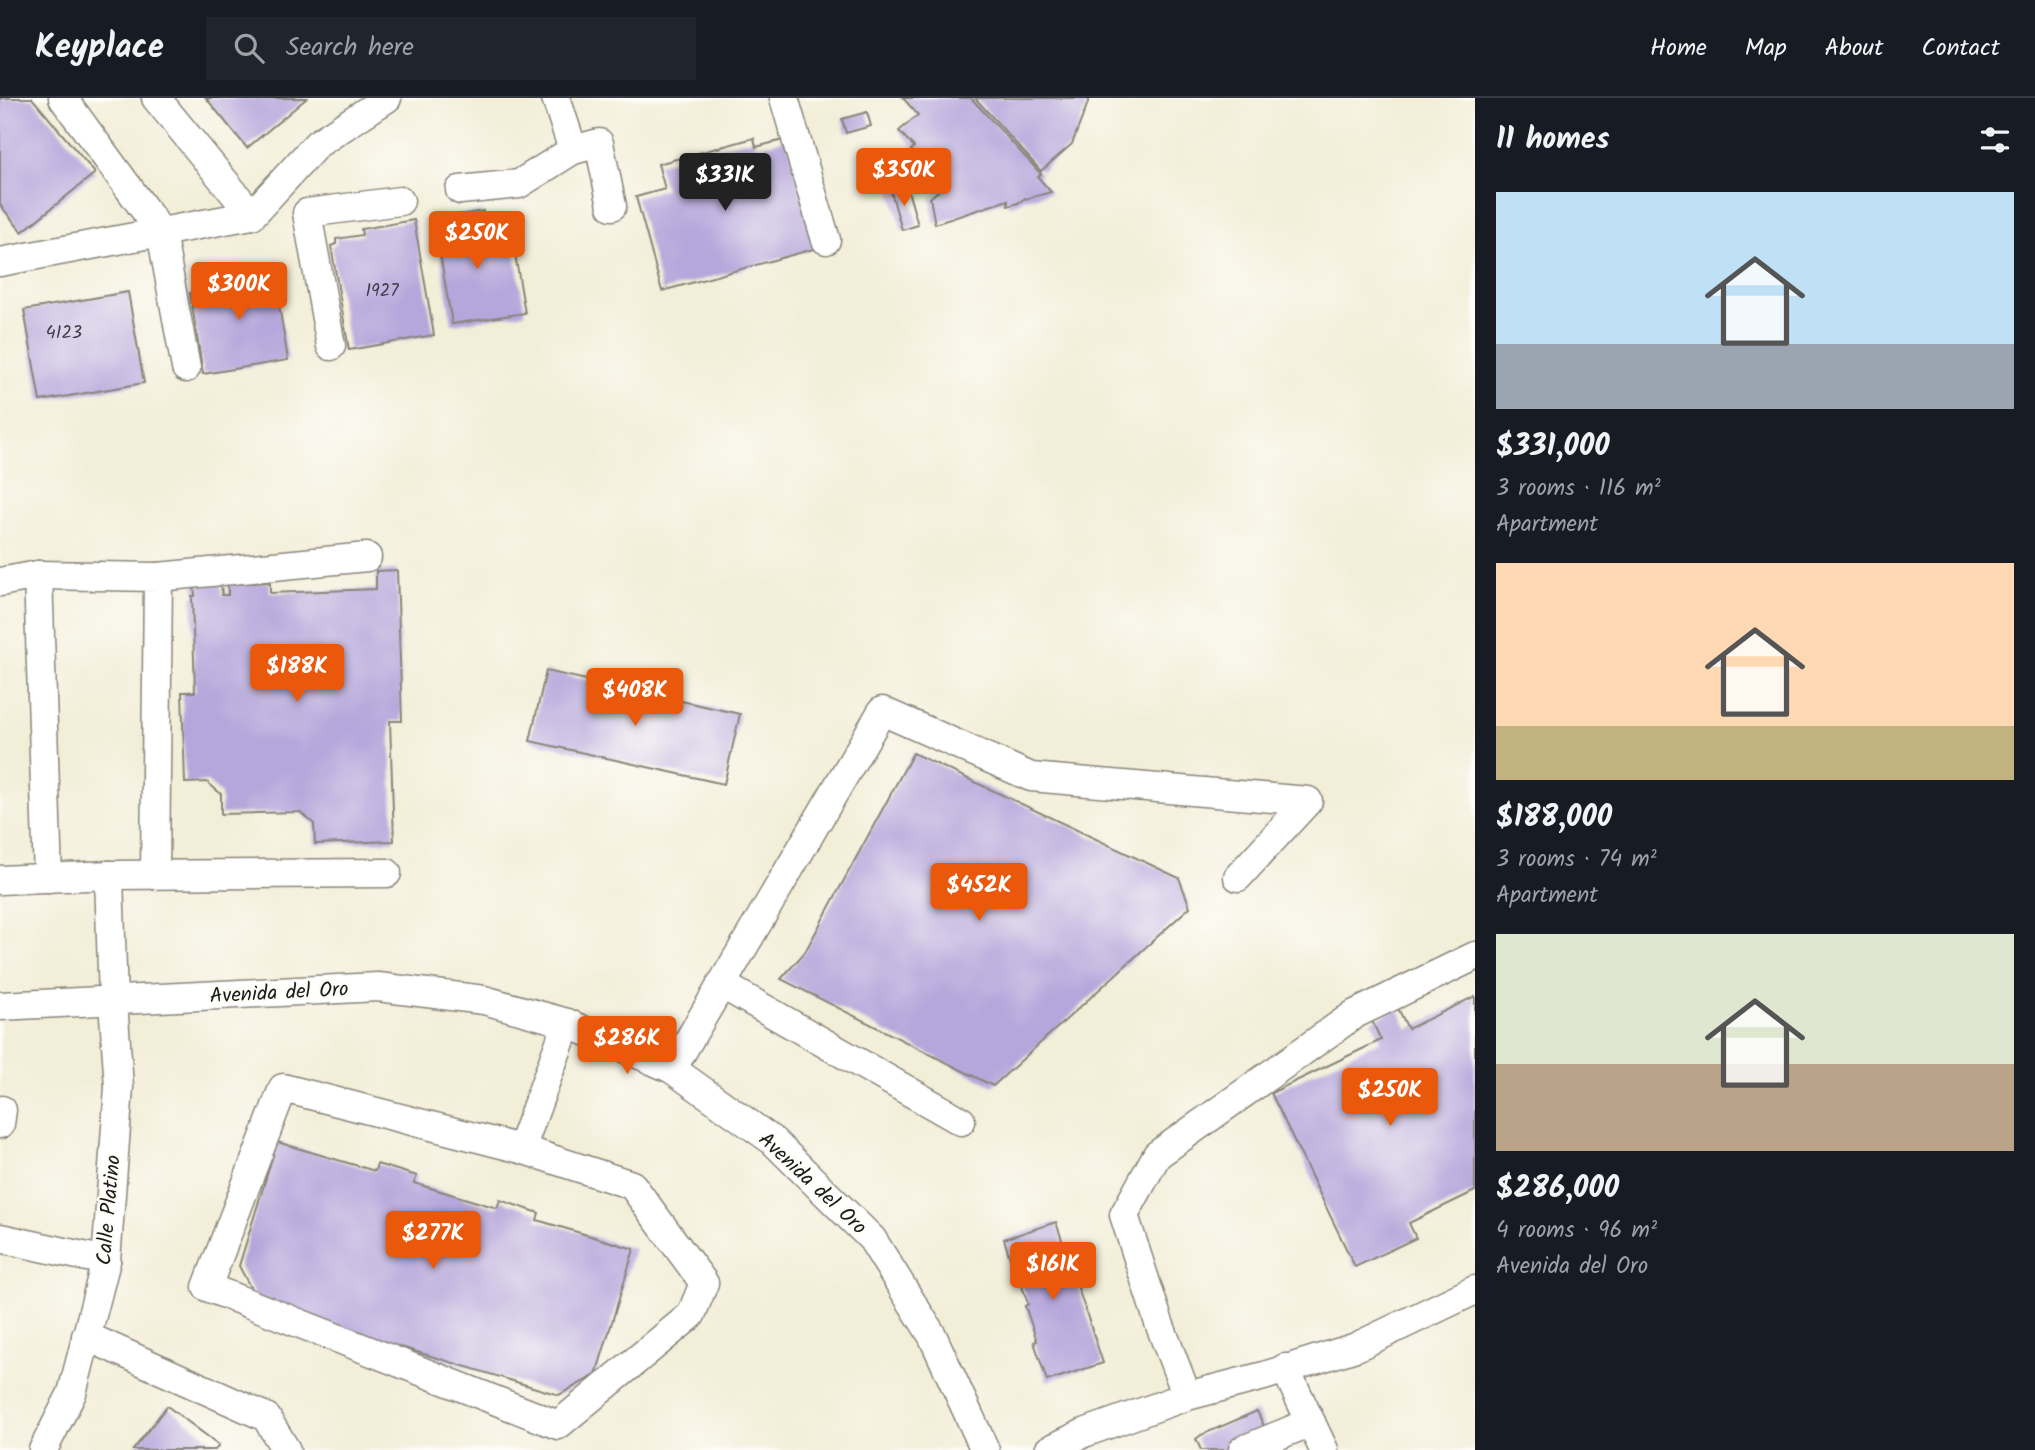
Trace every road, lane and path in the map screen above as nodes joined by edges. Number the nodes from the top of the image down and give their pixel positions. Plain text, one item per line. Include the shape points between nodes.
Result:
1 (63, 98) edge
2 (156, 98) edge
3 (387, 98) edge
4 (556, 98) edge
5 (784, 98) edge
6 (573, 150) junction
7 (281, 183) junction
8 (460, 190) dead end
9 (400, 201) dead end
10 (612, 206) dead end
11 (307, 213) junction
12 (252, 215) junction
13 (161, 232) junction
14 (826, 240) dead end
15 (0, 262) edge
16 (331, 346) dead end
17 (187, 368) dead end
18 (367, 557) dead end
19 (38, 575) junction
20 (158, 577) junction
21 (0, 582) edge
22 (387, 873) dead end
23 (155, 874) junction
24 (109, 875) junction
25 (1238, 877) dead end
26 (48, 878) junction
27 (0, 880) edge
28 (1475, 956) edge
29 (722, 985) junction
30 (113, 1002) junction
31 (0, 1006) edge
32 (567, 1023) junction
33 (672, 1069) junction
34 (961, 1121) dead end
35 (521, 1149) junction
36 (0, 1238) edge
37 (106, 1261) junction
38 (1475, 1290) edge
39 (86, 1336) junction
40 (1285, 1368) junction
41 (1187, 1396) junction
42 (1311, 1422) junction
43 (43, 1450) edge
44 (286, 1450) edge
45 (985, 1450) edge
46 (1049, 1450) edge
47 (1243, 1450) edge
48 (1324, 1450) edge

1 - 13 street
2 - 12 street
3 - 7 street via 317,144
4 - 6 street
5 - 14 street
6 - 8 street via 519,184
6 - 10 street via 599,143
7 - 11 street
7 - 12 street
9 - 11 street
11 - 16 street
12 - 13 street
13 - 15 street
13 - 17 street
18 - 20 street
19 - 20 street
19 - 21 street
19 - 26 street
20 - 23 street
22 - 23 street
23 - 24 street
24 - 26 street
24 - 30 street, Calle Platino
25 - 29 street via 1308,800 1031,777 882,711
26 - 27 street
28 - 41 street via 1355,1014 1157,1155 1124,1215
29 - 33 street
29 - 34 street
30 - 31 street, Avenida del Oro
30 - 32 street, Avenida del Oro via 378,987 484,1000
30 - 37 street, Calle Platino via 119,1087
32 - 33 street, Avenida del Oro
32 - 35 street
33 - 45 street, Avenida del Oro via 773,1141 872,1240 932,1335
35 - 35 street via 284,1087 207,1287 558,1425 691,1315 704,1283 632,1185
36 - 37 street
37 - 39 street, Calle Platino
38 - 40 street via 1356,1347
39 - 43 street, Calle Platino via 72,1393
39 - 44 street via 266,1417
40 - 41 street
40 - 42 street
41 - 46 street
42 - 47 street
42 - 48 street

